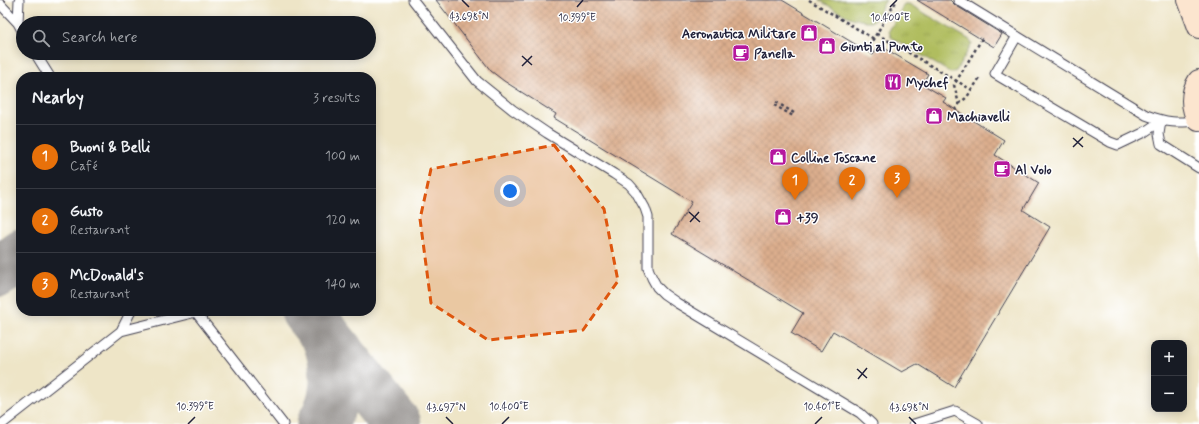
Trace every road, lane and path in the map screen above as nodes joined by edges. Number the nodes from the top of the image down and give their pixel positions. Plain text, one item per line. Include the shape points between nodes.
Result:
1 (19, 0) edge
2 (413, 0) edge
3 (809, 0) edge
4 (897, 0) edge
5 (958, 0) edge
6 (1189, 0) edge
7 (1193, 0) edge
8 (0, 4) edge
9 (1199, 9) edge
10 (18, 16) edge
11 (16, 21) edge
12 (1199, 27) edge
13 (877, 34) junction
14 (1017, 36) junction
15 (983, 37) dead end
16 (874, 39) junction
17 (866, 51) dead end
18 (40, 60) edge
19 (47, 72) edge
20 (956, 81) junction
21 (1199, 81) edge
22 (972, 90) dead end
23 (775, 103) dead end
24 (955, 110) dead end
25 (793, 114) dead end
26 (1199, 120) edge
27 (1161, 121) junction
28 (1199, 168) edge
29 (128, 316) edge
30 (177, 316) edge
31 (200, 316) edge
32 (121, 331) junction
33 (2, 424) edge
34 (283, 424) edge
35 (872, 424) edge
36 (914, 424) edge
37 (978, 424) edge

1 - 10 lane
2 - 35 lane via 477,81 513,110 614,174 636,192 648,217 648,268 657,287 664,294 860,413
3 - 16 path
4 - 13 path
5 - 14 lane
6 - 12 street
7 - 9 street
8 - 11 lane
13 - 16 path
13 - 20 path
14 - 27 lane via 1146,115
14 - 27 lane via 995,74 1110,142 1118,145
15 - 20 path
16 - 17 path
18 - 19 lane
20 - 22 path
20 - 24 path via 954,85 959,104
21 - 26 street via 1193,99
23 - 25 path
26 - 27 lane
27 - 28 lane via 1161,144
29 - 32 lane
30 - 32 lane
31 - 34 lane
32 - 33 lane
36 - 37 lane via 955,411

